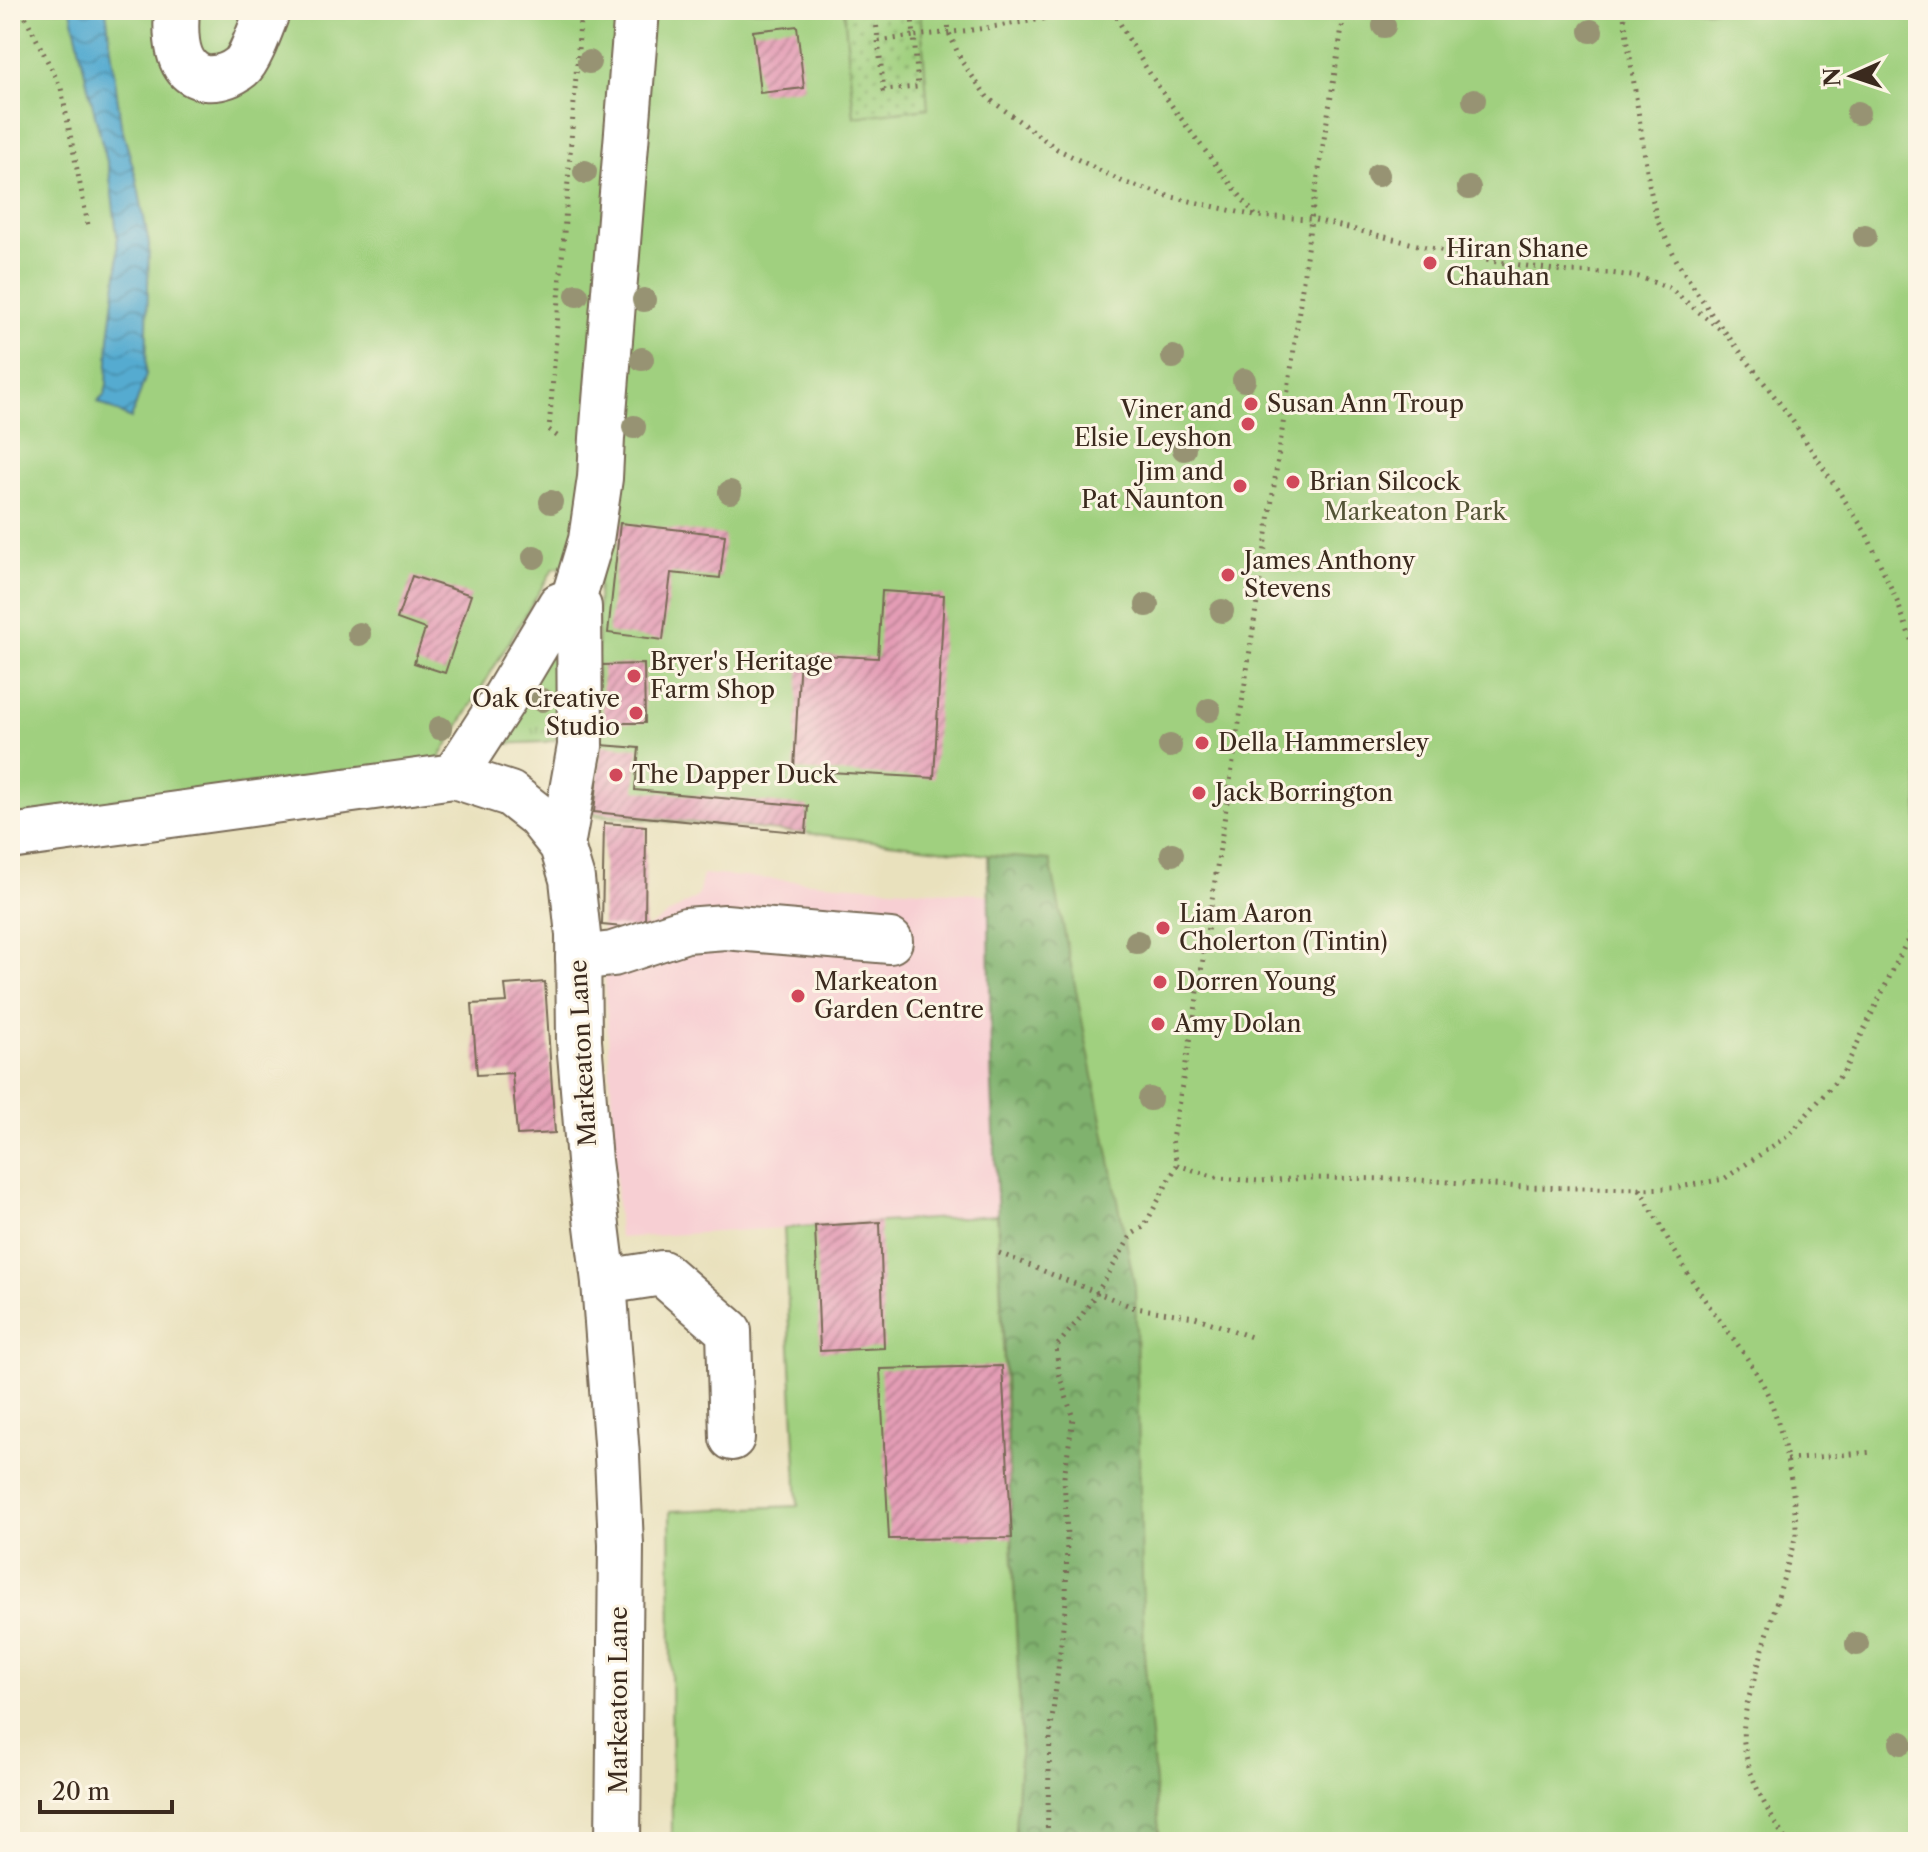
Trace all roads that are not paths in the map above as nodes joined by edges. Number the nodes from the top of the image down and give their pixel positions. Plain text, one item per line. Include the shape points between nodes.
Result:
1 (177, 10) edge
2 (268, 10) edge
3 (637, 10) edge
4 (573, 600) junction
5 (454, 776) junction
6 (10, 837) edge
7 (562, 846) junction
8 (890, 941) dead end
9 (578, 958) junction
10 (604, 1282) junction
11 (732, 1438) dead end
12 (618, 1842) edge

1 - 2 street via 179,54 194,75 214,78 244,65
3 - 4 street via 600,478 591,540
4 - 5 street via 560,605
4 - 7 street via 579,607 580,746
5 - 6 street, Markeaton Lane
5 - 7 street, Markeaton Lane via 510,794 538,816
7 - 9 street, Markeaton Lane via 572,879
8 - 9 street via 725,927 686,930 613,954
9 - 10 street, Markeaton Lane via 579,1041
10 - 11 street via 662,1273 729,1331
10 - 12 street, Markeaton Lane via 621,1545

